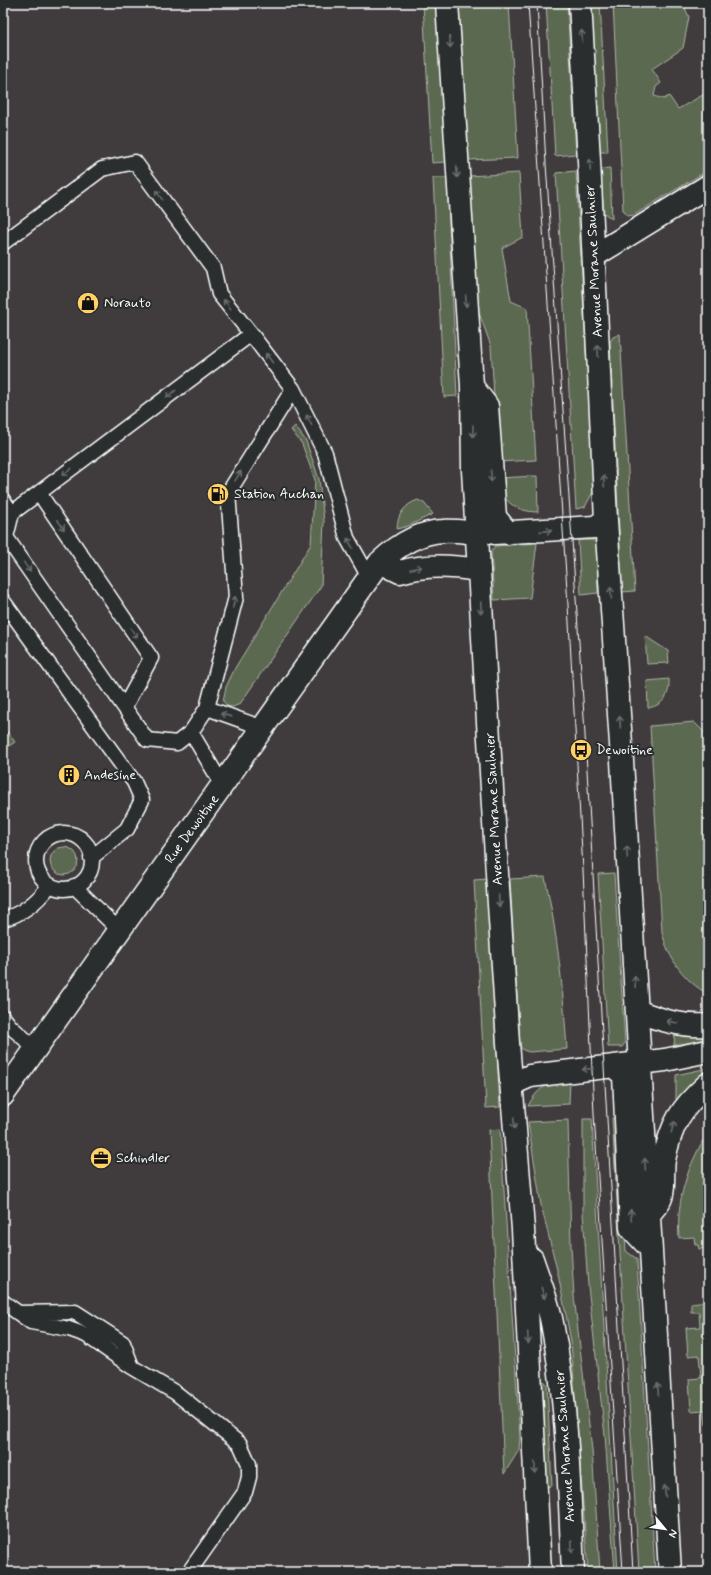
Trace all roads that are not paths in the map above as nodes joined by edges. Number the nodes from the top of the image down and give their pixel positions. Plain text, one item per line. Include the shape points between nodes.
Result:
1 (447, 3) edge
2 (580, 3) edge
3 (708, 186) edge
4 (3, 243) edge
5 (594, 256) junction
6 (251, 334) junction
7 (472, 386) junction
8 (293, 389) junction
9 (39, 493) junction
10 (3, 500) edge
11 (12, 513) junction
12 (606, 520) junction
13 (477, 533) junction
14 (508, 534) junction
15 (374, 569) junction
16 (479, 570) junction
17 (3, 601) edge
18 (125, 706) junction
19 (207, 708) junction
20 (263, 728) junction
21 (191, 732) junction
22 (223, 786) junction
23 (91, 858) junction
24 (50, 885) junction
25 (74, 886) junction
26 (3, 919) edge
27 (119, 930) junction
28 (637, 1011) junction
29 (3, 1017) edge
30 (708, 1025) edge
31 (36, 1049) junction
32 (708, 1051) edge
33 (640, 1063) junction
34 (613, 1066) junction
35 (512, 1084) junction
36 (708, 1084) edge
37 (3, 1095) edge
38 (648, 1216) junction
39 (523, 1229) junction
40 (650, 1247) junction
41 (3, 1302) edge
42 (189, 1572) edge
43 (540, 1572) edge
44 (573, 1572) edge
45 (670, 1572) edge

1 -> 7 main road, Avenue Morane Saulnier
5 -> 2 main road, Avenue Morane Saulnier
3 - 5 main road
6 -> 4 lane via 219,294 214,268 135,162 102,169
12 -> 5 main road, Avenue Morane Saulnier
8 -> 6 lane
6 -> 9 lane
7 -> 13 main road, Avenue Morane Saulnier
7 -> 14 main road via 487,406 495,517
15 -> 8 lane via 347,538 325,453
19 -> 8 lane via 236,597 228,493
9 - 11 lane
9 -> 18 lane via 151,658
10 - 11 lane
11 -> 18 lane via 6,537
14 -> 12 main road via 595,527
28 -> 12 main road, Avenue Morane Saulnier
13 - 14 main road
13 - 15 main road, Rue Dewoitine via 442,530 415,537 390,552
13 - 16 main road, Avenue Morane Saulnier
15 -> 16 main road via 400,572 417,567 444,566
15 - 20 main road, Rue Dewoitine
16 -> 35 main road, Avenue Morane Saulnier
17 - 23 lane via 134,782 142,800 127,829
18 - 21 lane via 147,740 177,743
20 -> 19 lane
19 - 21 lane
20 - 22 main road, Rue Dewoitine
21 - 22 lane
22 - 27 main road, Rue Dewoitine
23 - 24 lane via 85,843 78,837 70,833 51,835 44,841 36,858 40,876
23 - 25 lane via 91,867 87,875 82,882
24 - 25 lane via 66,888
24 - 26 lane via 42,896 30,905 13,917
25 - 27 lane
27 - 31 main road, Rue Dewoitine
30 -> 28 main road via 668,1022
28 - 33 main road, Avenue Morane Saulnier
29 - 31 lane
31 - 37 main road, Rue Dewoitine
32 - 33 main road
33 - 34 main road
38 -> 33 main road, Avenue Morane Saulnier
34 -> 35 main road via 530,1076
40 -> 34 main road via 631,1228 624,1075
35 -> 39 main road, Avenue Morane Saulnier
38 -> 36 main road via 661,1199 664,1160 674,1124 694,1096
38 - 40 main road, Avenue Morane Saulnier
39 -> 43 main road, Avenue Morane Saulnier
39 -> 44 main road, Avenue Morane Saulnier via 552,1322 561,1379 567,1431
45 -> 40 main road, Avenue Morane Saulnier
41 - 42 lane via 31,1322 70,1329 86,1335 176,1393 240,1444 250,1464 245,1492

